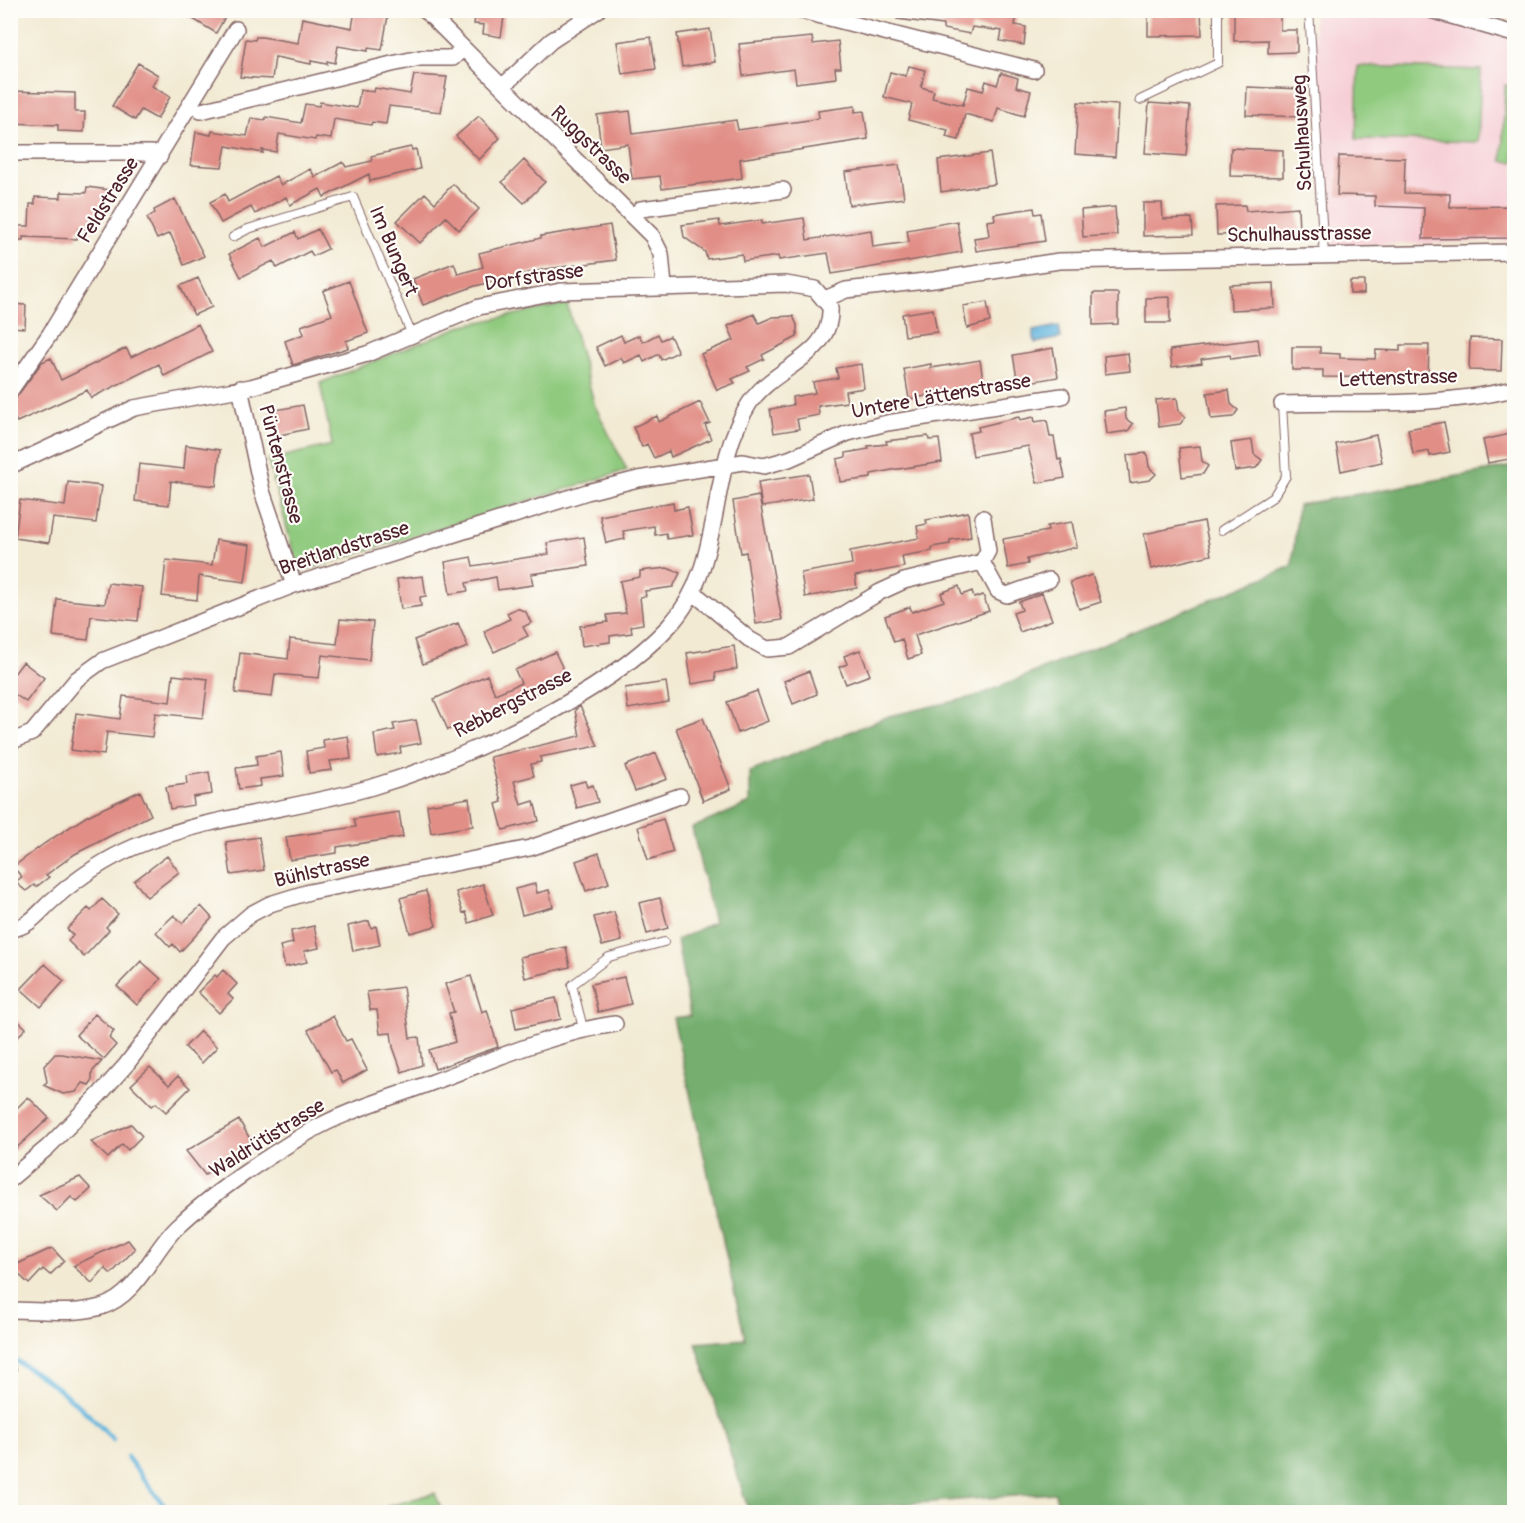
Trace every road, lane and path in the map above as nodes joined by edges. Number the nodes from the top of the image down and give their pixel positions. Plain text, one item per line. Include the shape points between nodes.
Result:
1 (425, 10) edge
2 (598, 10) edge
3 (798, 10) edge
4 (1218, 10) edge
5 (1310, 10) edge
6 (1431, 10) edge
7 (236, 29) dead end
8 (1515, 34) edge
9 (462, 49) junction
10 (1034, 70) dead end
11 (502, 87) junction
12 (1140, 100) dead end
13 (201, 111) dead end
14 (10, 153) edge
15 (160, 156) junction
16 (783, 190) dead end
17 (633, 216) junction
18 (233, 237) dead end
19 (1515, 252) edge
20 (1324, 255) junction
21 (664, 286) junction
22 (825, 299) junction
23 (412, 335) junction
24 (240, 388) junction
25 (1515, 389) edge
26 (10, 391) edge
27 (1062, 396) dead end
28 (1282, 404) joint
29 (725, 465) junction
30 (10, 466) edge
31 (983, 518) dead end
32 (1222, 530) dead end
33 (982, 562) junction
34 (1049, 580) dead end
35 (294, 585) junction
36 (694, 593) junction
37 (10, 742) edge
38 (680, 796) dead end
39 (10, 929) edge
40 (664, 942) dead end
41 (615, 1024) dead end
42 (583, 1028) junction
43 (10, 1179) edge
44 (10, 1310) edge

1 - 9 street, Ruggstrasse
2 - 11 street via 551,41
3 - 10 street
4 - 12 lane via 1218,63
5 - 20 lane, Schulhausweg
6 - 8 street
7 - 15 street, Feldstrasse
9 - 11 street, Ruggstrasse
9 - 13 street via 453,58 420,58
11 - 17 street, Ruggstrasse
14 - 15 street
15 - 26 street, Feldstrasse via 50,334
16 - 17 street via 641,209
17 - 21 street, Ruggstrasse via 652,236 661,254
18 - 23 lane, Im Bungert via 353,197
19 - 20 street, Schulhausstrasse
20 - 22 street, Schulhausstrasse via 1085,259 846,290
21 - 22 street, Dorfstrasse via 804,285
21 - 23 street, Dorfstrasse via 561,291 479,306
22 - 29 street, Rebbergstrasse via 831,318 825,338 765,383 733,437
23 - 24 street, Dorfstrasse via 367,354
24 - 30 street, Dorfstrasse via 134,408
24 - 35 street, Püntenstrasse via 262,491
25 - 28 street, Lettenstrasse via 1491,395 1421,400
27 - 29 street, Untere Lättenstrasse via 887,423 848,433 764,466 742,462
28 - 32 lane via 1286,476 1273,496
29 - 35 street, Breitlandstrasse via 587,492
29 - 36 street, Rebbergstrasse via 704,568
31 - 33 street via 988,551
33 - 34 street via 998,591 1006,595
33 - 36 street via 904,581 789,647 767,649 749,639
35 - 37 street, Breitlandstrasse via 102,661 77,679 32,733
36 - 39 street, Rebbergstrasse via 670,626 639,655 525,724 372,787 220,819 133,847 54,898 34,919
38 - 43 street, Bühlstrasse via 530,848 309,892 251,914 224,938 99,1095
40 - 42 lane via 609,957 572,985
41 - 42 street, Waldrütistrasse
42 - 44 street, Waldrütistrasse via 351,1113 307,1133 231,1183 184,1220 124,1295 102,1307 77,1311

